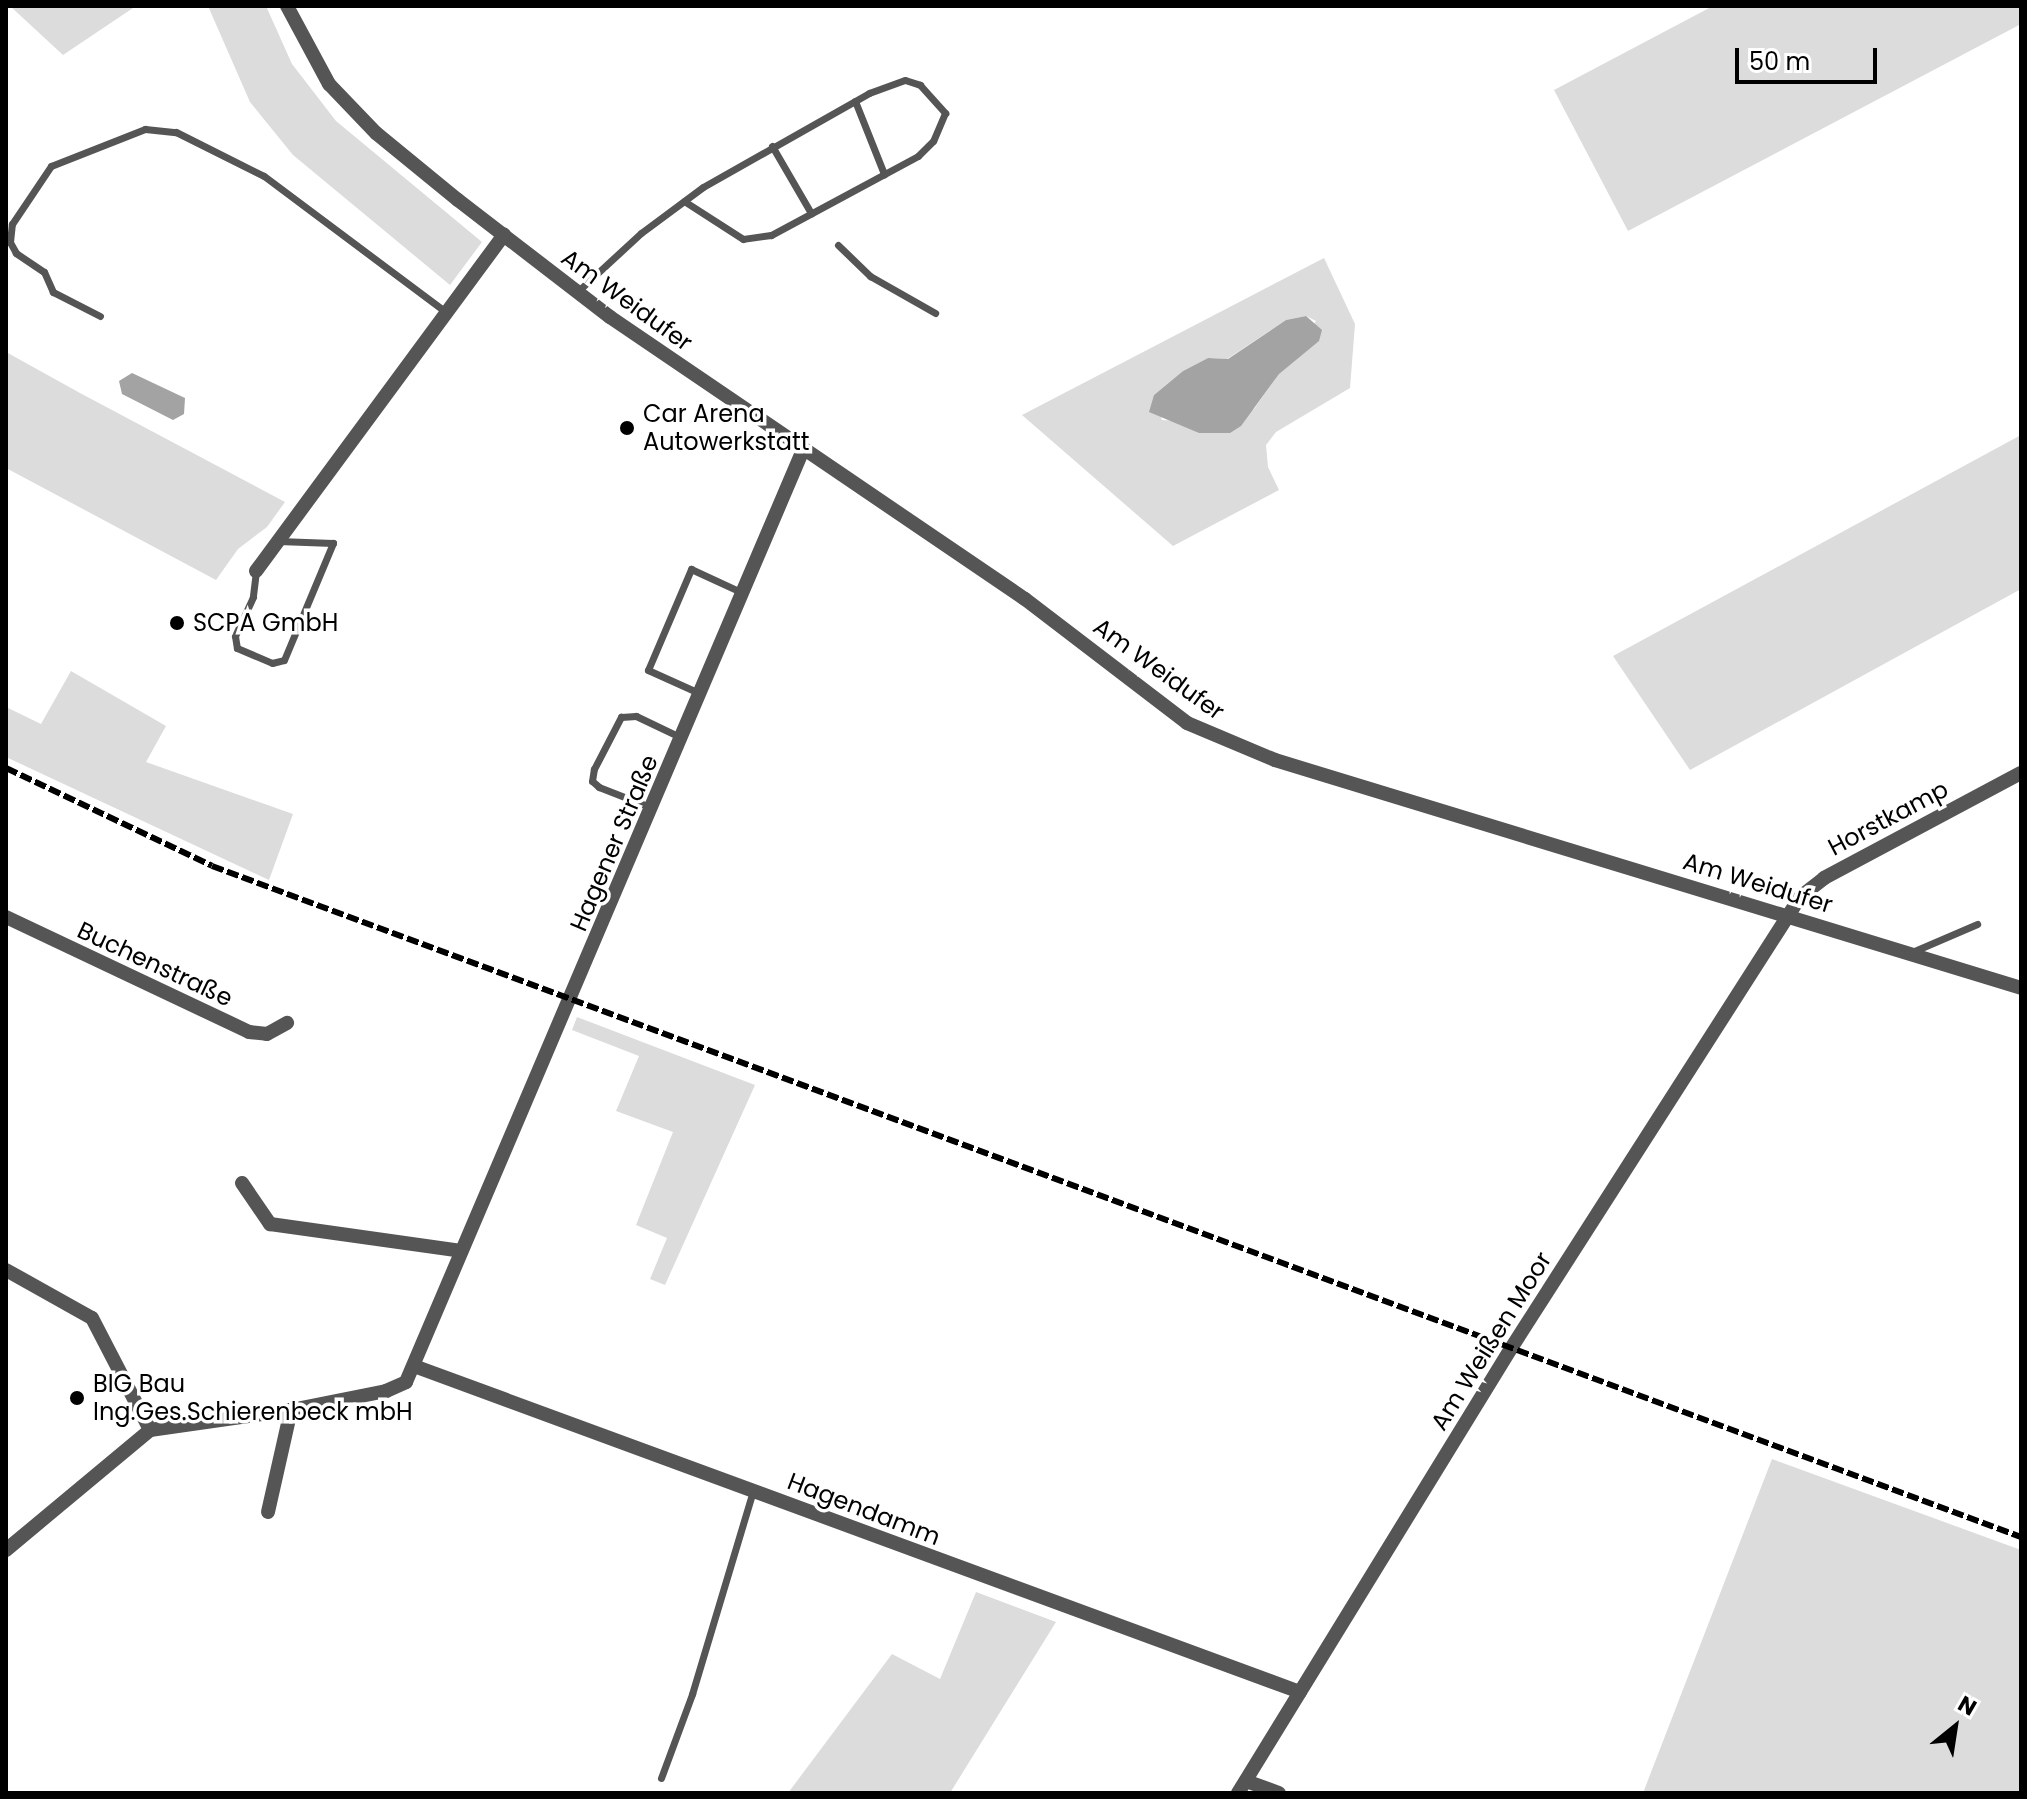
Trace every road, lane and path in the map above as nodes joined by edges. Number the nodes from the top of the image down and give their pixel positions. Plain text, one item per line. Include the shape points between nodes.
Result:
1 (287, 6) edge
2 (855, 101) junction
3 (772, 146) junction
4 (884, 174) junction
5 (684, 201) junction
6 (811, 213) junction
7 (504, 235) junction
8 (838, 245) dead end
9 (577, 292) junction
10 (447, 313) junction
11 (935, 313) dead end
12 (100, 316) dead end
13 (803, 450) junction
14 (278, 541) junction
15 (256, 571) joint
16 (743, 593) junction
17 (701, 694) junction
18 (682, 738) junction
19 (2021, 773) edge
20 (653, 808) junction
21 (1786, 915) junction
22 (6, 917) edge
23 (1977, 924) dead end
24 (1910, 953) junction
25 (2021, 988) edge
26 (287, 1023) dead end
27 (242, 1183) dead end
28 (461, 1251) junction
29 (6, 1270) edge
30 (414, 1366) junction
31 (291, 1410) junction
32 (150, 1430) junction
33 (753, 1490) junction
34 (268, 1512) dead end
35 (6, 1550) edge
36 (1300, 1692) junction
37 (661, 1778) dead end
38 (1242, 1787) edge
39 (1279, 1793) edge

1 - 7 street, Am Weidufer via 329,84 376,133
2 - 3 lane
2 - 4 lane
2 - 4 lane via 905,80 937,99 945,113 933,141
3 - 5 lane
3 - 6 lane
4 - 6 lane
5 - 6 lane via 743,239 771,235
5 - 9 lane
7 - 9 street, Am Weidufer
7 - 10 street
8 - 11 lane via 870,276
9 - 13 street, Am Weidufer
10 - 12 lane via 264,176 176,132 145,129 51,166 12,224 10,242 44,272 53,292
10 - 14 street
13 - 16 street, Hagener Straße
13 - 21 street, Am Weidufer via 1025,599 1187,723 1230,745
14 - 15 street
14 - 15 lane via 333,543 284,660 272,663 237,648 235,636 253,597
16 - 17 street, Hagener Straße
16 - 17 lane via 691,569 648,670
17 - 18 street, Hagener Straße
18 - 20 street, Hagener Straße
18 - 20 lane via 636,716 621,717 594,769 592,781 599,787
19 - 21 street, Horstkamp via 1824,878
20 - 28 street, Hagener Straße
21 - 24 street, Am Weidufer
21 - 36 street, Am Weißen Moor
22 - 26 street, Buchenstraße via 249,1032 267,1034
23 - 24 lane
24 - 25 street, Am Weidufer
27 - 28 street via 270,1224
28 - 30 street, Hagener Straße
29 - 32 street via 92,1318
30 - 31 street, Hagener Straße via 406,1382 386,1391
30 - 33 street, Hagendamm
31 - 32 street, Hagener Straße
31 - 34 street
32 - 35 street
33 - 36 street, Hagendamm
33 - 37 lane
36 - 38 street, Am Weißen Moor
38 - 39 street

